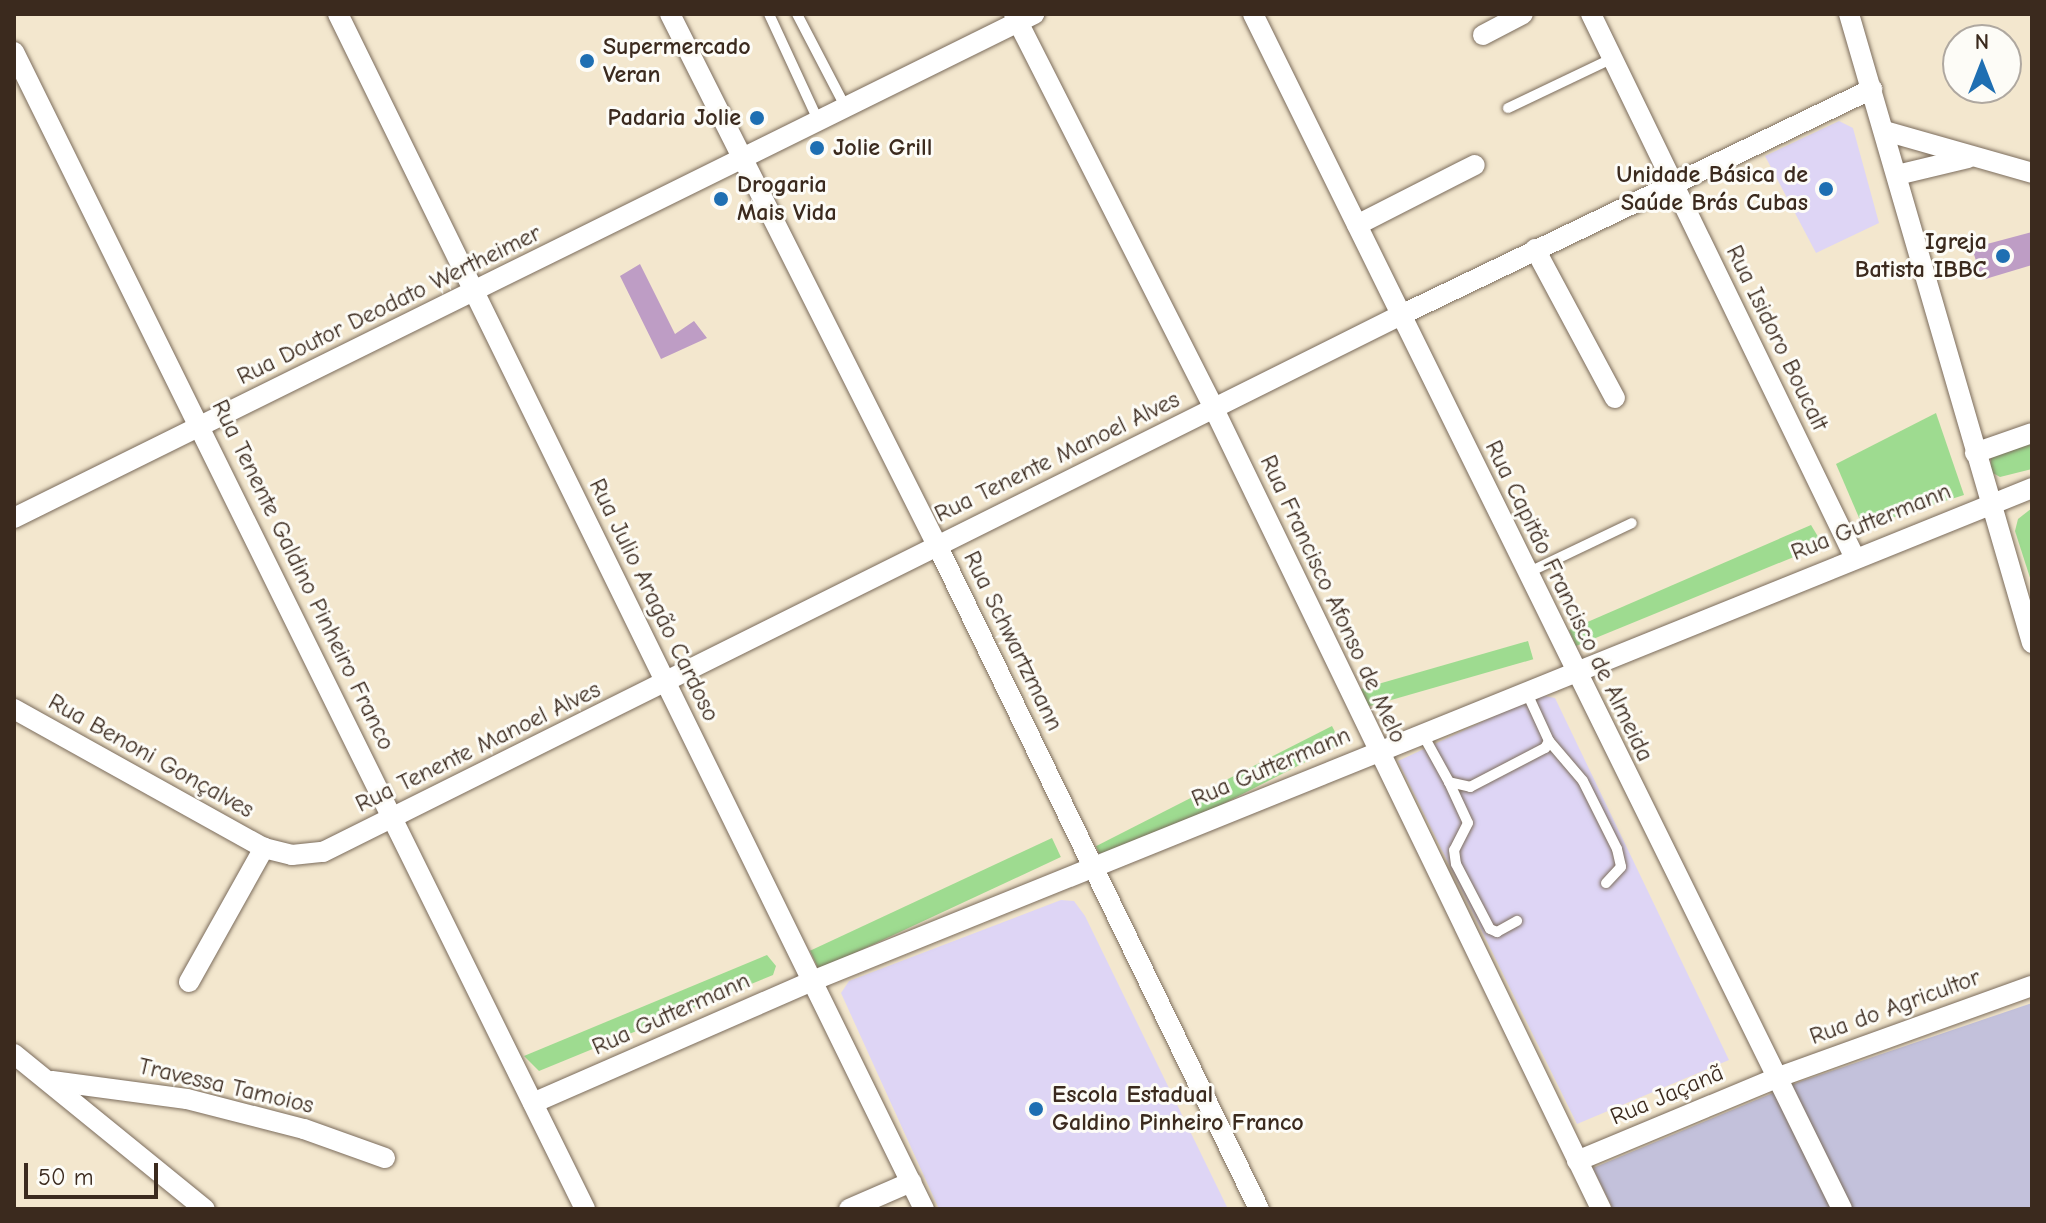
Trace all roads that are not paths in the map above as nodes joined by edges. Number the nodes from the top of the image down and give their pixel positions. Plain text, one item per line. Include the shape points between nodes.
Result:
1 (338, 14) edge
2 (670, 14) edge
3 (769, 14) edge
4 (797, 14) edge
5 (1253, 14) edge
6 (1523, 14) edge
7 (1591, 14) edge
8 (1849, 14) edge
9 (1022, 17) edge
10 (1483, 35) dead end
11 (14, 52) edge
12 (1613, 58) junction
13 (1872, 89) junction
14 (846, 108) junction
15 (1508, 108) dead end
16 (819, 122) junction
17 (1885, 131) junction
18 (1968, 158) junction
19 (743, 159) junction
20 (1475, 165) dead end
21 (2032, 173) edge
22 (1897, 175) junction
23 (1673, 183) junction
24 (1357, 225) junction
25 (1535, 249) junction
26 (473, 292) junction
27 (1399, 316) junction
28 (1615, 398) dead end
29 (1214, 409) junction
30 (201, 427) junction
31 (2032, 433) edge
32 (1975, 453) junction
33 (2032, 488) edge
34 (1991, 501) junction
35 (14, 518) edge
36 (1632, 523) dead end
37 (937, 545) junction
38 (1854, 556) junction
39 (1526, 574) junction
40 (2032, 643) edge
41 (1574, 672) junction
42 (666, 682) junction
43 (1526, 691) junction
44 (14, 709) edge
45 (1422, 733) junction
46 (1549, 741) junction
47 (1377, 752) junction
48 (1449, 782) junction
49 (395, 819) junction
50 (264, 848) junction
51 (1094, 870) junction
52 (1606, 883) dead end
53 (1517, 921) dead end
54 (812, 981) junction
55 (189, 982) dead end
56 (2032, 986) edge
57 (14, 1054) edge
58 (1776, 1078) junction
59 (52, 1081) junction
60 (533, 1103) junction
61 (385, 1158) dead end
62 (1577, 1161) junction
63 (911, 1182) junction
64 (205, 1209) edge
65 (585, 1209) edge
66 (849, 1209) edge
67 (924, 1209) edge
68 (1259, 1209) edge
69 (1601, 1209) edge
70 (1842, 1209) edge

1 - 26 street, Rua Julio Aragão Cardoso
2 - 19 street, Rua Schwartzmann
3 - 16 lane
4 - 14 lane
5 - 24 street, Rua Capitão Francisco de Almeida
6 - 10 street
7 - 12 street, Rua Isidoro Boucalt
8 - 13 street
9 - 14 street, Rua Doutor Deodato Wertheimer
9 - 29 street, Rua Francisco Afonso de Melo
11 - 30 street, Rua Tenente Galdino Pinheiro Franco
12 - 15 lane
12 - 23 street, Rua Isidoro Boucalt
13 - 17 street
13 - 23 street, Rua Tenente Manoel Alves
14 - 16 street, Rua Doutor Deodato Wertheimer
16 - 19 street, Rua Doutor Deodato Wertheimer
17 - 18 street
17 - 22 street
18 - 21 street
18 - 22 street
19 - 26 street, Rua Doutor Deodato Wertheimer
19 - 37 street, Rua Schwartzmann
20 - 24 street
22 - 32 street
23 - 25 street, Rua Tenente Manoel Alves
23 - 38 street, Rua Isidoro Boucalt
24 - 27 street, Rua Capitão Francisco de Almeida
25 - 27 street, Rua Tenente Manoel Alves
25 - 28 street
26 - 30 street, Rua Doutor Deodato Wertheimer
26 - 42 street, Rua Julio Aragão Cardoso
27 - 29 street, Rua Tenente Manoel Alves
27 - 39 street, Rua Capitão Francisco de Almeida
29 - 37 street, Rua Tenente Manoel Alves
29 - 47 street, Rua Francisco Afonso de Melo
30 - 35 street, Rua Doutor Deodato Wertheimer
30 - 49 street, Rua Tenente Galdino Pinheiro Franco
31 - 32 street
32 - 34 street
33 - 34 street, Rua Guttermann
34 - 38 street, Rua Guttermann
34 - 40 street
36 - 39 lane
37 - 42 street, Rua Tenente Manoel Alves
37 - 51 street, Rua Schwartzmann
38 - 41 street, Rua Guttermann
39 - 41 street, Rua Capitão Francisco de Almeida
41 - 43 street, Rua Guttermann
41 - 58 street, Rua Capitão Francisco de Almeida
42 - 49 street, Rua Tenente Manoel Alves
42 - 54 street, Rua Julio Aragão Cardoso
43 - 45 street, Rua Guttermann
43 - 46 lane
44 - 50 street, Rua Benoni Gonçalves
45 - 47 street, Rua Guttermann
45 - 48 lane
46 - 48 lane via 1545,748 1470,787
46 - 52 lane via 1583,781 1617,849 1621,867
47 - 51 street, Rua Guttermann
47 - 62 street, Rua Francisco Afonso de Melo
48 - 53 lane via 1468,823 1454,850 1456,864 1490,929 1497,932
49 - 50 street, Rua Tenente Manoel Alves via 307,855
49 - 60 street, Rua Tenente Galdino Pinheiro Franco
50 - 55 street
51 - 54 street, Rua Guttermann
51 - 68 street, Rua Schwartzmann
54 - 60 street, Rua Guttermann
54 - 63 street, Rua Julio Aragão Cardoso
56 - 58 street, Rua do Agricultor
57 - 59 street
58 - 62 street, Rua Jaçanã
58 - 70 street, Rua Capitão Francisco de Almeida
59 - 61 street, Travessa Tamoios via 187,1099 304,1129
59 - 64 street
60 - 65 street, Rua Tenente Galdino Pinheiro Franco
62 - 69 street, Rua Francisco Afonso de Melo
63 - 66 street
63 - 67 street, Rua Julio Aragão Cardoso

